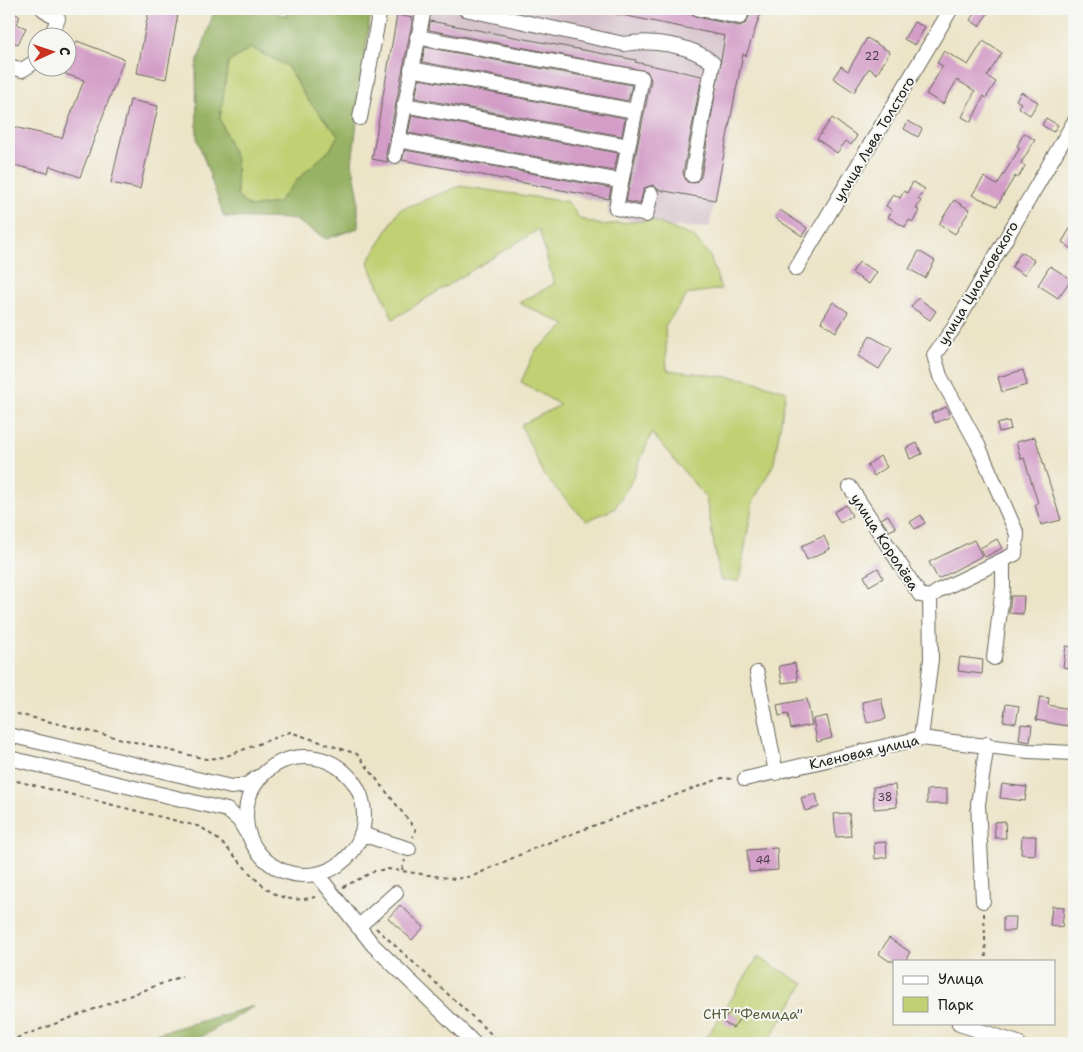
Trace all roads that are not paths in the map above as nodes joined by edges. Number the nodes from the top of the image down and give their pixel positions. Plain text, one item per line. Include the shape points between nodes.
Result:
1 (43, 9) edge
2 (380, 9) edge
3 (424, 9) edge
4 (465, 9) edge
5 (699, 9) edge
6 (743, 9) edge
7 (951, 9) edge
8 (54, 28) edge
9 (417, 37) junction
10 (9, 66) edge
11 (28, 66) edge
12 (411, 69) junction
13 (404, 105) junction
14 (636, 111) junction
15 (360, 118) dead end
16 (1074, 122) edge
17 (398, 140) junction
18 (628, 146) junction
19 (395, 156) dead end
20 (692, 175) dead end
21 (620, 181) junction
22 (651, 194) dead end
23 (796, 269) dead end
24 (850, 487) dead end
25 (1003, 561) junction
26 (930, 597) junction
27 (994, 658) dead end
28 (757, 673) dead end
29 (9, 735) edge
30 (920, 738) junction
31 (986, 744) junction
32 (1074, 753) edge
33 (9, 758) edge
34 (776, 773) junction
35 (263, 774) junction
36 (744, 779) road end
37 (248, 834) junction
38 (361, 834) junction
39 (409, 849) road end
40 (317, 874) junction
41 (396, 893) dead end
42 (983, 901) road end
43 (363, 923) junction
44 (959, 1024) edge
45 (474, 1043) edge
46 (1018, 1043) edge

1 - 8 street via 58,19
2 - 15 street
3 - 9 street
4 - 20 street via 624,44 637,41 703,54 713,63
5 - 6 street via 740,17
7 - 23 street, улица Льва Толстого
9 - 12 street
9 - 14 street via 642,78
10 - 11 street via 22,70
12 - 13 street
12 - 14 street
13 - 17 street
13 - 18 street
14 - 18 street
16 - 25 street, улица Циолковского via 953,329 934,355 940,376 978,445 1017,534 1014,554
17 - 19 street
17 - 21 street
18 - 21 street
21 - 22 street via 616,208 646,215
24 - 26 street, улица Королёва via 920,595
25 - 26 street
25 - 27 street
26 - 30 street, улица Королёва via 931,659
28 - 34 street
29 - 35 street via 232,787 246,784
30 - 31 street, Кленовая улица
30 - 34 street, Кленовая улица
31 - 32 street, Кленовая улица via 1028,751
31 - 42 street via 978,804
33 - 37 street via 227,810
34 - 36 street, Кленовая улица
35 - 37 street via 248,797 245,816
35 - 38 street via 272,766 292,758 315,757 336,765 352,780 362,800
37 - 40 street via 258,854 275,868 296,875
38 - 39 street
38 - 40 street via 345,860
40 - 43 street via 330,892
41 - 43 street
43 - 45 street via 373,945
44 - 46 street

